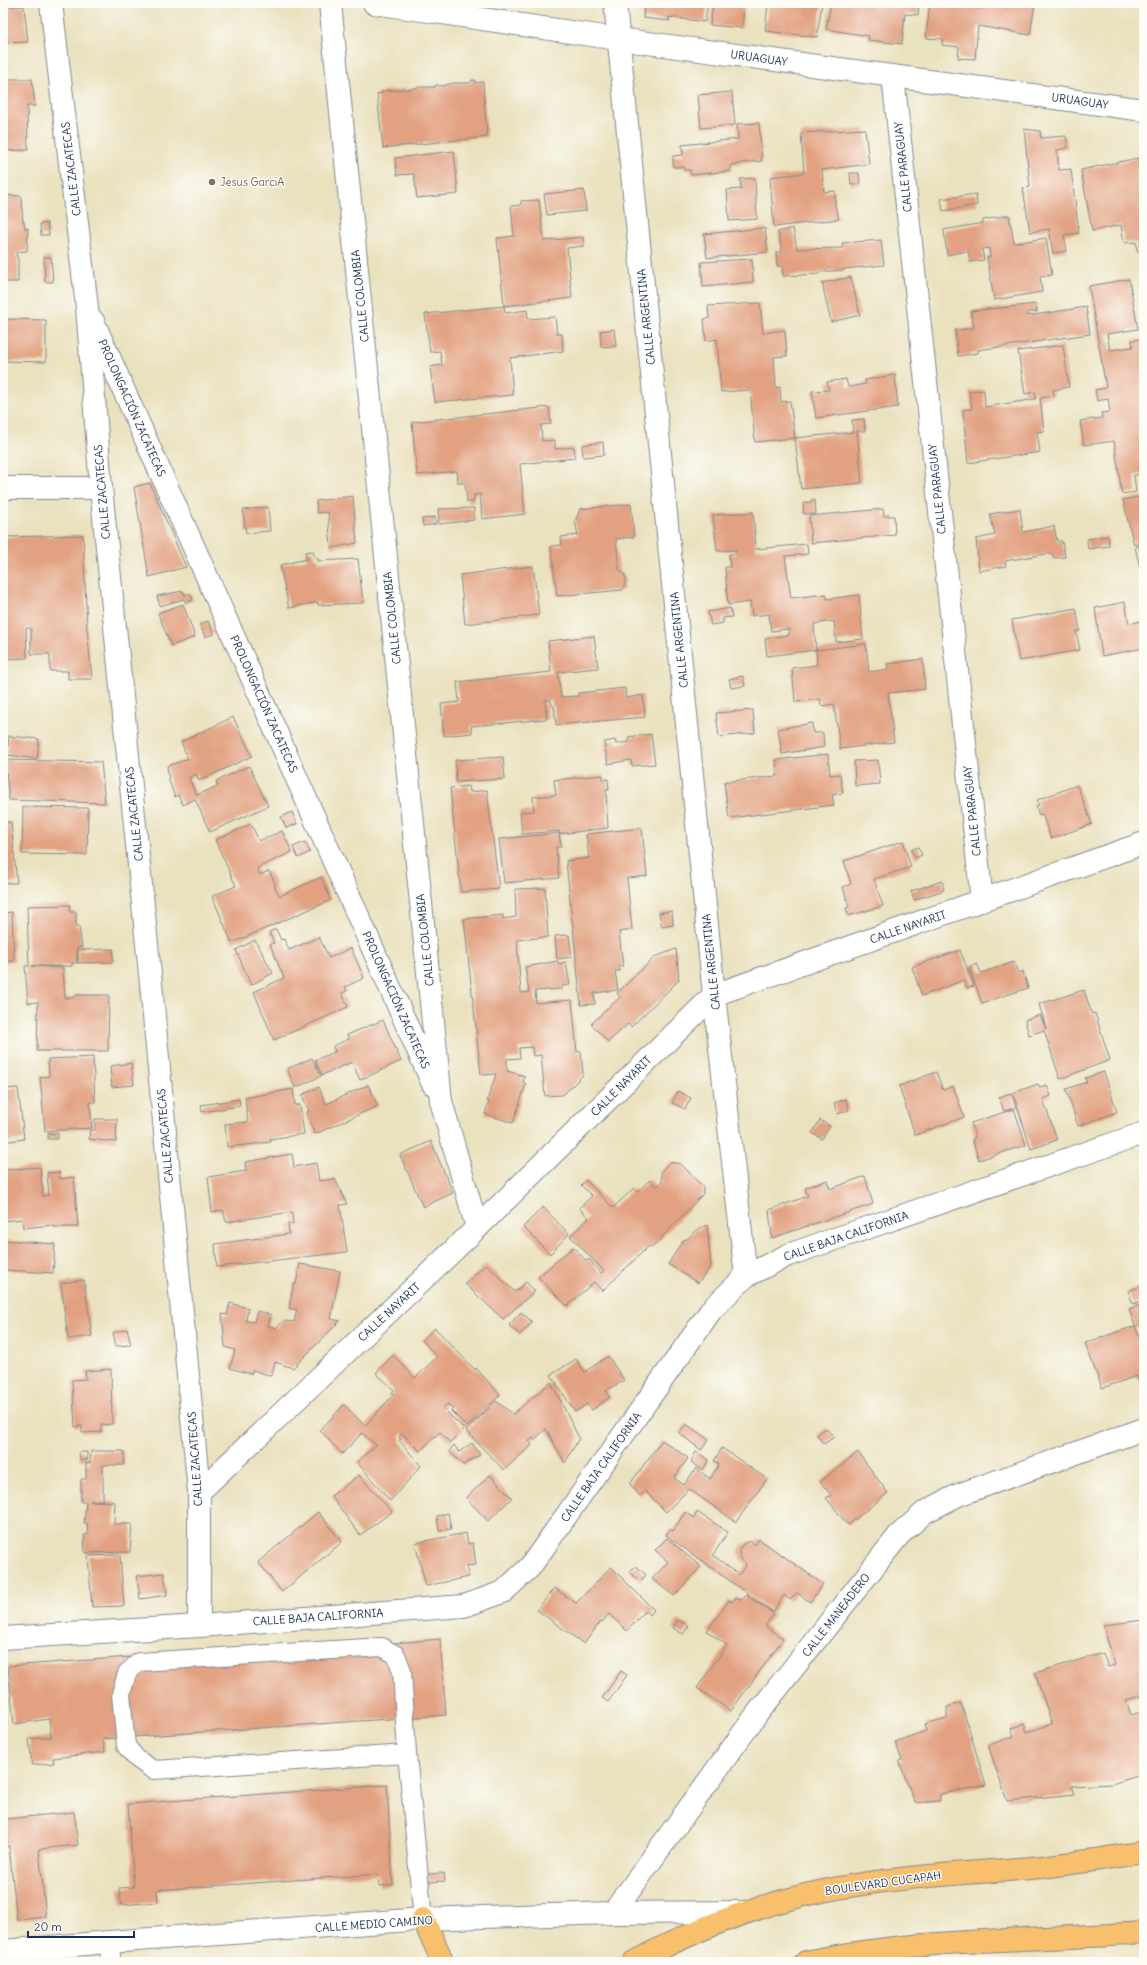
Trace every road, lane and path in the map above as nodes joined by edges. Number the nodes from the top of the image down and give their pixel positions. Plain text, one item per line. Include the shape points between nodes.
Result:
1 (51, 3) edge
2 (330, 3) edge
3 (374, 3) edge
4 (615, 3) edge
5 (618, 39) junction
6 (893, 76) junction
7 (1144, 110) edge
8 (87, 307) junction
9 (3, 488) edge
10 (101, 488) junction
11 (1144, 844) edge
12 (982, 901) junction
13 (714, 995) junction
14 (441, 1101) junction
15 (1144, 1133) edge
16 (477, 1228) junction
17 (746, 1276) junction
18 (1144, 1429) edge
19 (199, 1492) junction
20 (199, 1626) junction
21 (3, 1638) edge
22 (407, 1754) junction
23 (1144, 1852) edge
24 (746, 1912) junction
25 (614, 1913) junction
26 (423, 1919) junction
27 (1144, 1933) edge
28 (3, 1952) edge
29 (111, 1952) edge
30 (443, 1962) edge
31 (634, 1962) edge
32 (806, 1962) edge

1 - 8 street, CALLE ZACATECAS
2 - 14 street, CALLE COLOMBIA
3 - 5 street, URUAGUAY
4 - 5 street, CALLE ARGENTINA
5 - 6 street, URUAGUAY
5 - 13 street, CALLE ARGENTINA
6 - 7 street, URUAGUAY
6 - 12 street, CALLE PARAGUAY
8 - 10 street, CALLE ZACATECAS
8 - 14 street, PROLONGACIÓN ZACATECAS
9 - 10 street
10 - 19 street, CALLE ZACATECAS
11 - 12 street, CALLE NAYARIT
12 - 13 street, CALLE NAYARIT
13 - 16 street, CALLE NAYARIT
13 - 17 street, CALLE ARGENTINA
14 - 16 street, CALLE COLOMBIA
15 - 17 street, CALLE BAJA CALIFORNIA via 788,1255
16 - 19 street, CALLE NAYARIT
17 - 20 street, CALLE BAJA CALIFORNIA via 712,1309 530,1567 503,1592 464,1606
18 - 25 street, CALLE MANEADERO via 958,1495 925,1512 904,1531 757,1714
19 - 20 street, CALLE ZACATECAS
20 - 21 street, CALLE BAJA CALIFORNIA
22 - 22 lane via 402,1671 396,1656 382,1647 139,1662 127,1673 121,1694 126,1746 136,1758 153,1770
22 - 26 lane
23 - 24 main road, BOULEVARD CUCAPAH via 1042,1867 913,1877 848,1886
24 - 25 street, CALLE MEDIO CAMINO
24 - 31 main road, BOULEVARD CUCAPAH via 703,1928
25 - 26 street, CALLE MEDIO CAMINO
26 - 29 street, CALLE MEDIO CAMINO
26 - 30 main road
27 - 32 main road via 903,1946
28 - 29 street, CALLE MEDIO CAMINO

